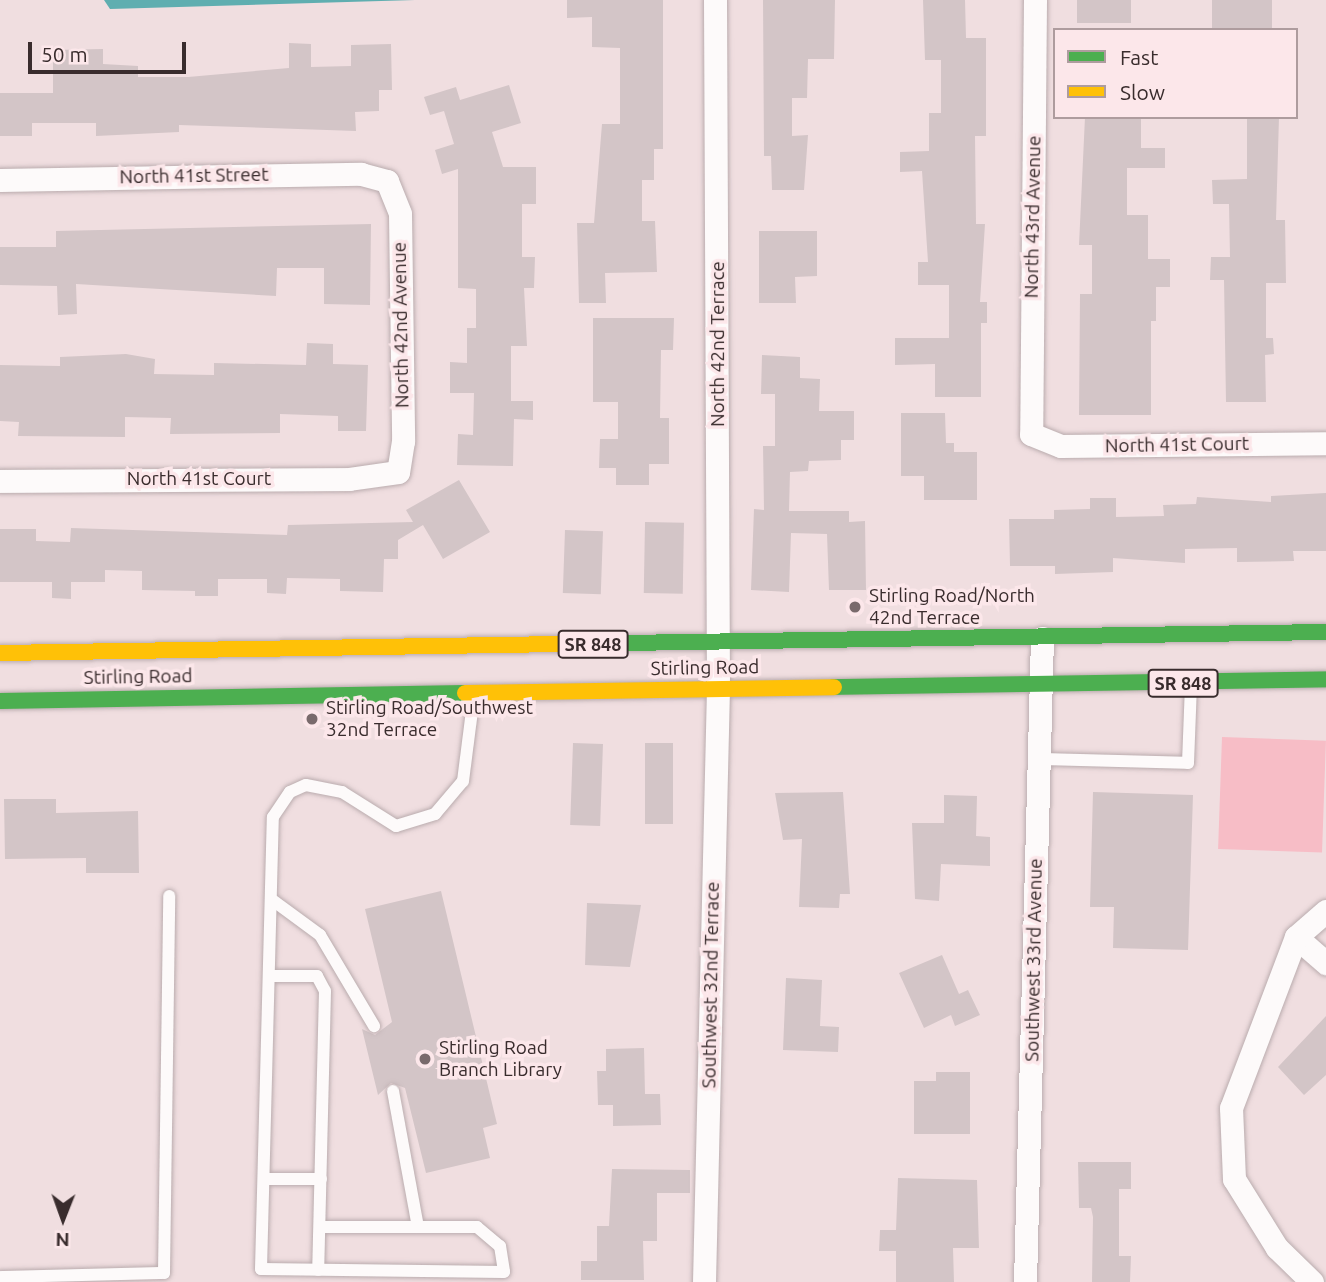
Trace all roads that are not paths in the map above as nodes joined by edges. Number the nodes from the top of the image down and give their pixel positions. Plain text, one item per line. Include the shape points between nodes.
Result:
1 (715, 0) edge
2 (1035, 0) edge
3 (0, 180) edge
4 (387, 181) joint
5 (1031, 434) joint
6 (1326, 443) edge
7 (398, 472) joint
8 (0, 481) edge
9 (1326, 632) edge
10 (1042, 638) junction
11 (718, 641) junction
12 (0, 653) edge
13 (1326, 679) edge
14 (1191, 683) junction
15 (1041, 686) junction
16 (718, 688) junction
17 (474, 692) junction
18 (0, 701) edge
19 (1039, 759) junction
20 (169, 896) dead end
21 (271, 900) junction
22 (1326, 911) edge
23 (1296, 937) junction
24 (1326, 963) edge
25 (269, 975) junction
26 (374, 1026) dead end
27 (393, 1091) dead end
28 (264, 1179) junction
29 (321, 1179) junction
30 (320, 1227) junction
31 (418, 1227) junction
32 (318, 1270) junction
33 (0, 1277) edge
34 (704, 1282) edge
35 (1025, 1282) edge
36 (1311, 1282) edge

1 - 11 street, North 42nd Terrace
2 - 5 street, North 43rd Avenue
3 - 4 street, North 41st Street via 361,174
4 - 7 street, North 42nd Avenue via 400,214
5 - 6 street, North 41st Court via 1061,446
7 - 8 street, North 41st Court via 349,478
9 - 10 main road, Stirling Road / SR 848
10 - 11 main road, Stirling Road / SR 848
10 - 15 street, Southwest 33rd Avenue
11 - 12 main road, Stirling Road / SR 848
11 - 16 street, North 42nd Terrace
13 - 14 main road, Stirling Road / SR 848
14 - 15 main road, Stirling Road / SR 848
14 - 19 lane via 1188,763
15 - 16 main road, Stirling Road / SR 848
15 - 19 street, Southwest 33rd Avenue
16 - 17 main road, Stirling Road / SR 848
16 - 34 street, Southwest 32nd Terrace
17 - 18 main road, Stirling Road / SR 848
17 - 21 lane via 463,781 435,814 396,826 324,785 290,792 273,817
19 - 35 street, Southwest 33rd Avenue
20 - 33 lane via 164,1273
21 - 25 lane
21 - 26 lane via 320,935
22 - 23 street
23 - 24 street
23 - 36 street via 1231,1108 1234,1179 1277,1248
25 - 28 lane
25 - 29 lane via 317,976 326,991
27 - 31 lane
28 - 29 lane
28 - 32 lane via 261,1269
29 - 30 lane
30 - 31 lane
30 - 32 lane
31 - 32 lane via 477,1227 500,1246 504,1272

